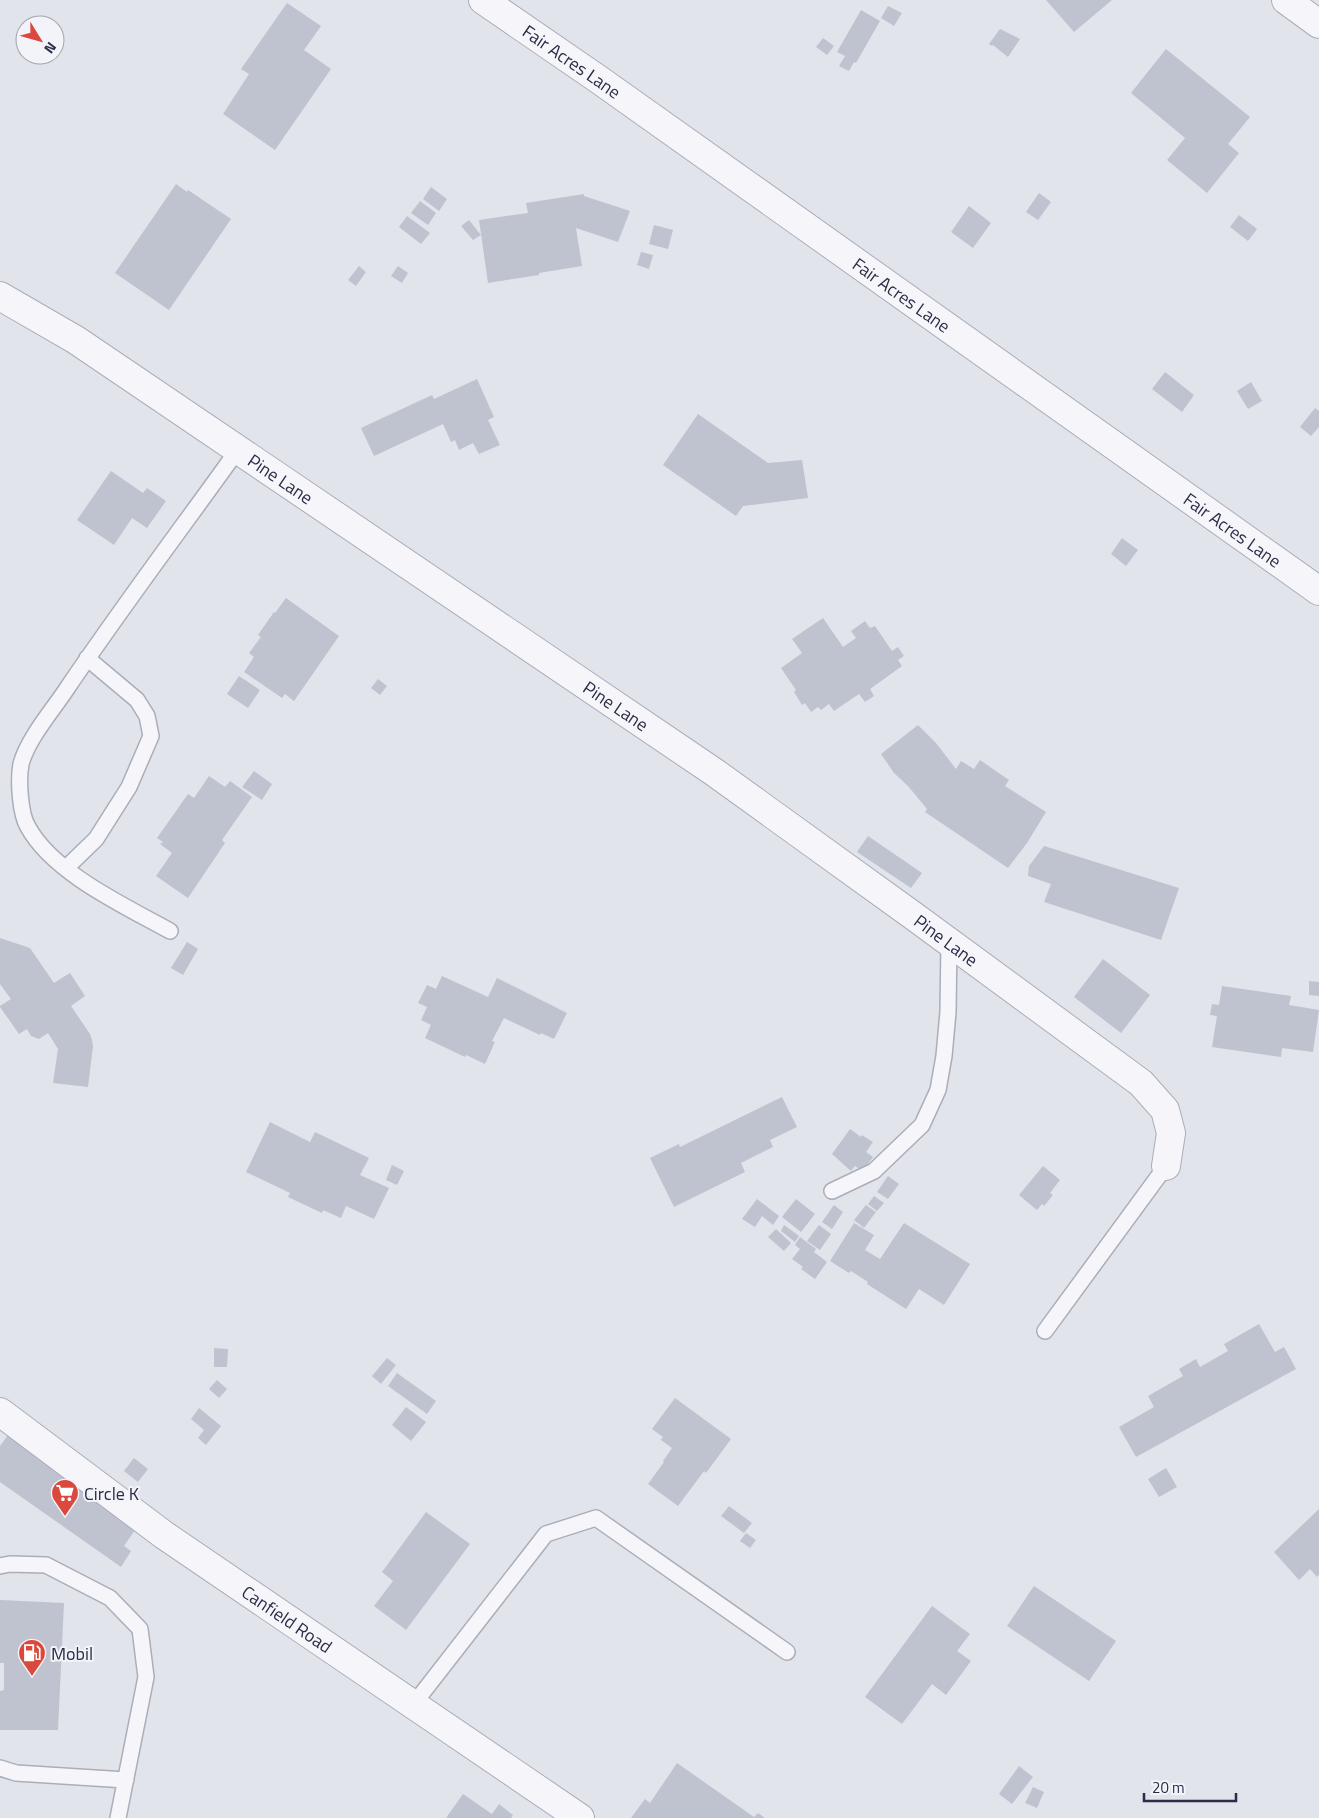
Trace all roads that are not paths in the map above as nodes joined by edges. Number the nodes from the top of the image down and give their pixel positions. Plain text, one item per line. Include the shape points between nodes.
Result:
1 (483, 0) edge
2 (1286, 0) edge
3 (1319, 24) edge
4 (0, 296) edge
5 (237, 451) junction
6 (1319, 591) edge
7 (88, 658) junction
8 (66, 868) junction
9 (170, 931) dead end
10 (949, 942) junction
11 (1166, 1166) joint
12 (832, 1191) dead end
13 (1045, 1332) dead end
14 (0, 1412) edge
15 (0, 1566) edge
16 (787, 1652) dead end
17 (413, 1705) junction
18 (0, 1768) edge
19 (126, 1780) junction
20 (118, 1818) edge
21 (580, 1818) edge

1 - 6 street, Fair Acres Lane
2 - 3 street
4 - 5 street, Pine Lane via 76,340
5 - 7 lane
5 - 10 street, Pine Lane via 714,772
7 - 8 lane via 30,744 21,765 19,792 27,826 52,858
7 - 8 lane via 138,700 147,716 151,736 124,794 96,839
8 - 9 lane via 92,888
10 - 11 street, Pine Lane via 1141,1083 1165,1110 1171,1133
10 - 12 lane via 944,1056 938,1090 922,1125 874,1171
11 - 13 lane
14 - 17 street, Canfield Road via 164,1535
15 - 19 lane via 46,1565 110,1598 140,1630 146,1677
16 - 17 lane via 596,1518 546,1534
17 - 21 street, Canfield Road
18 - 19 lane via 16,1773
19 - 20 lane

